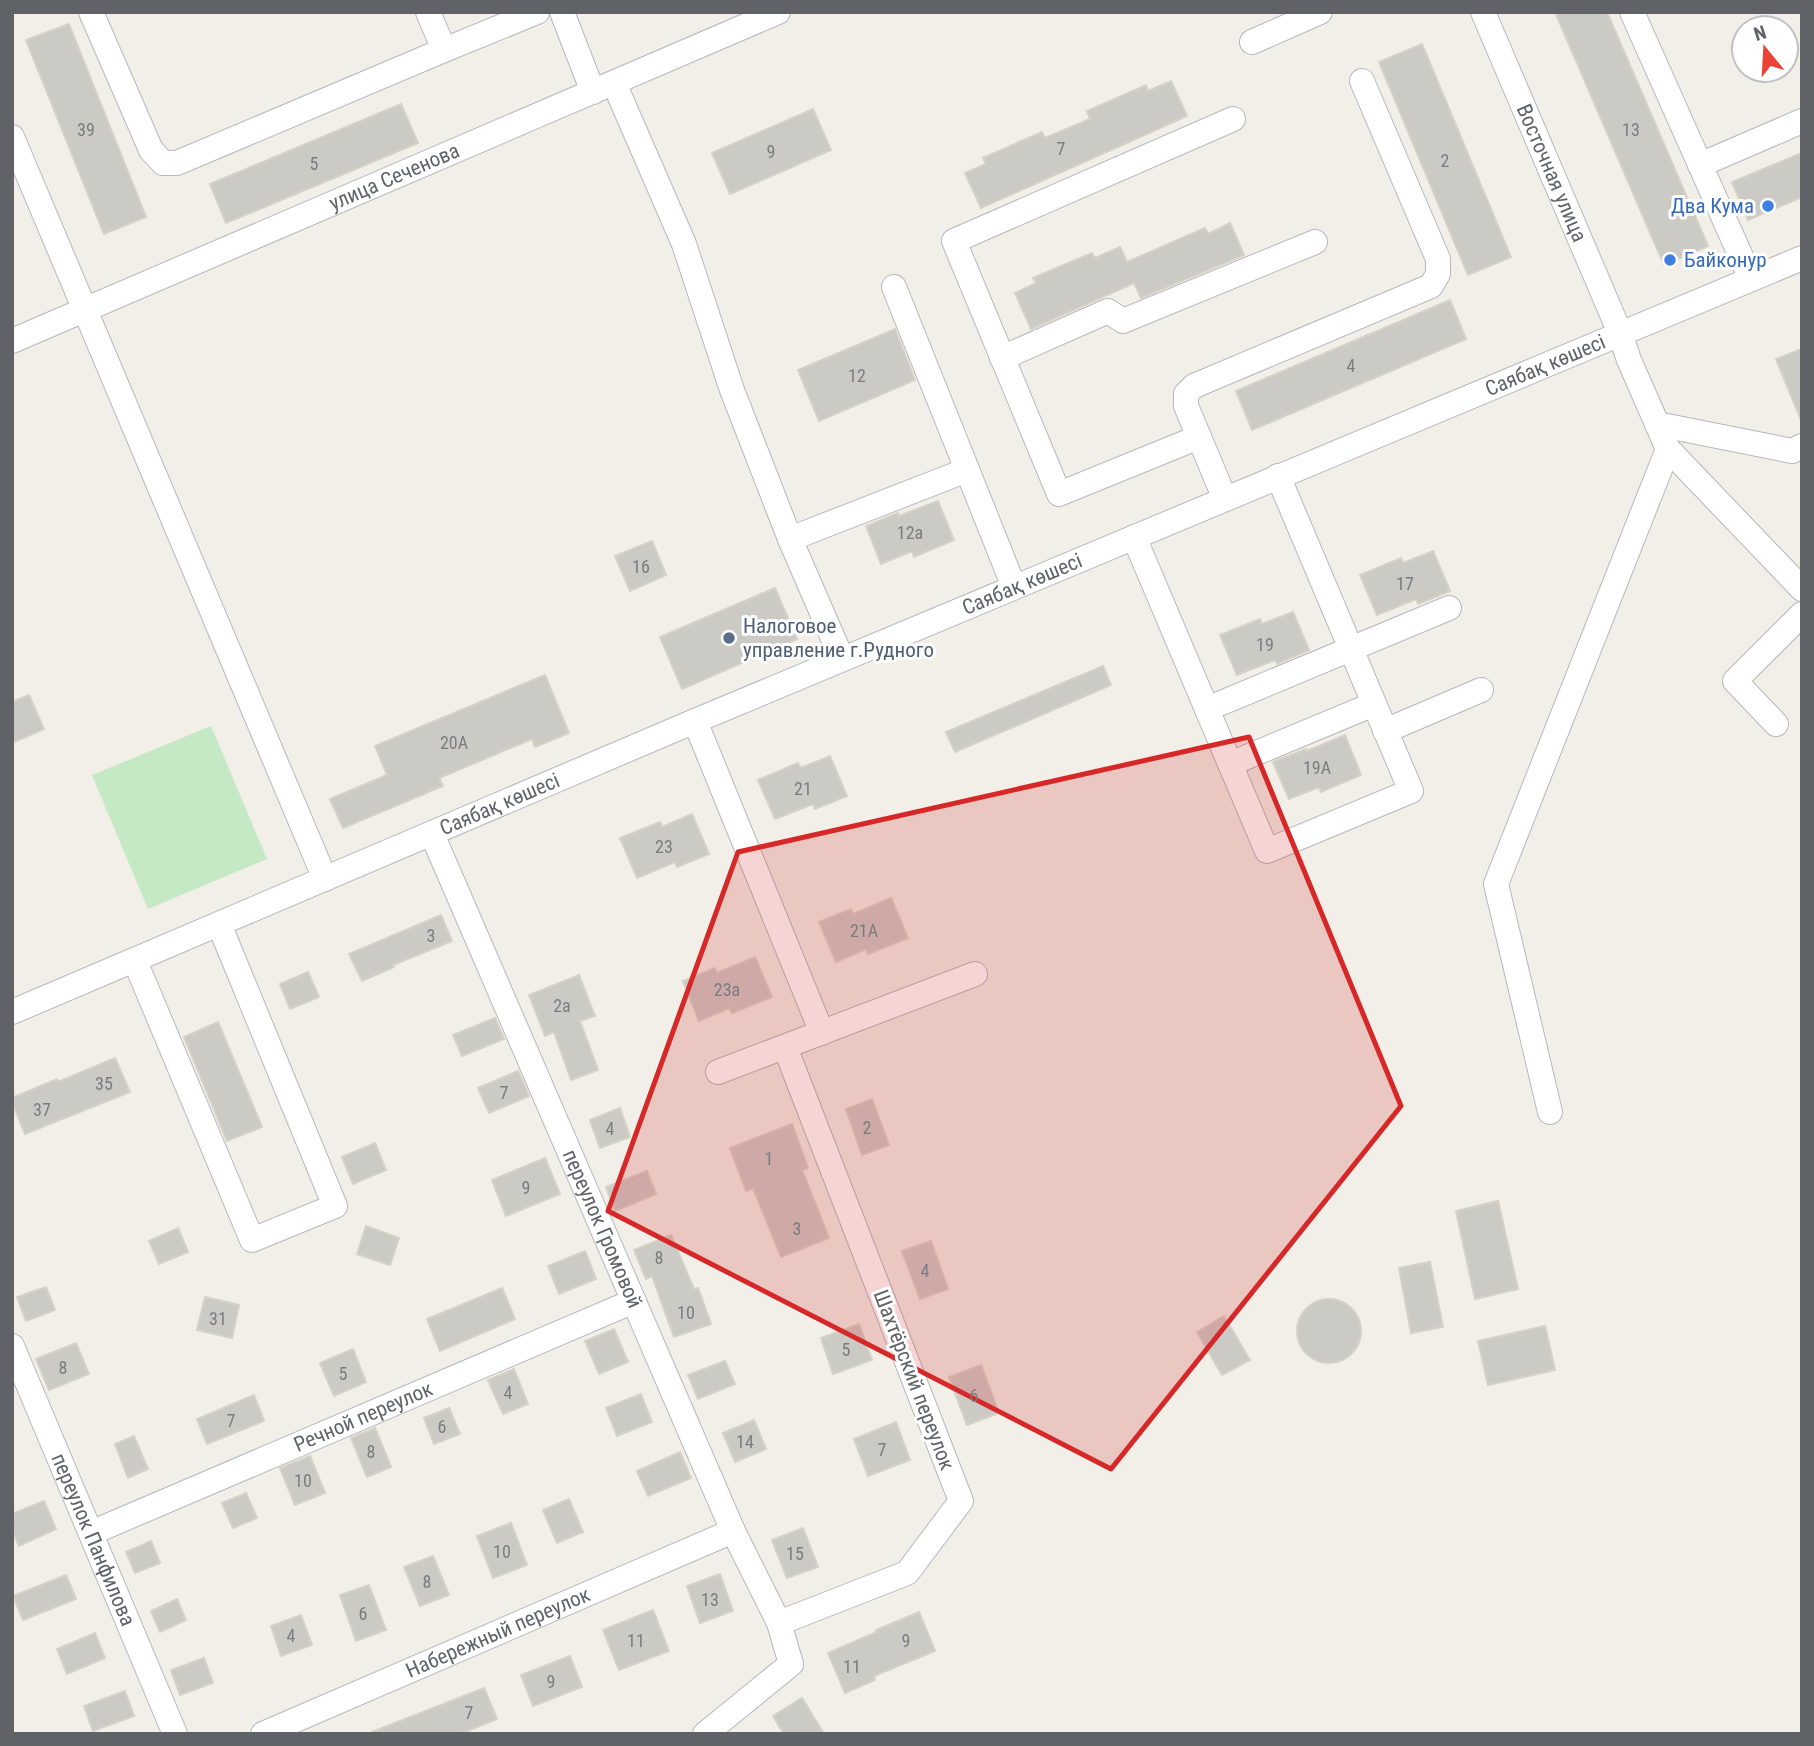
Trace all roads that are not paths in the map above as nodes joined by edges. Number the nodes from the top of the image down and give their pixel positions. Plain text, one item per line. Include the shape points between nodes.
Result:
1 (92, 12) edge
2 (428, 12) edge
3 (537, 12) edge
4 (562, 12) edge
5 (778, 12) edge
6 (1320, 12) edge
7 (1483, 12) edge
8 (1632, 12) edge
9 (1252, 42) dead end
10 (444, 50) junction
11 (1362, 81) dead end
12 (603, 87) junction
13 (1233, 119) dead end
14 (1802, 121) edge
15 (12, 137) edge
16 (1700, 165) junction
17 (1315, 242) dead end
18 (1802, 258) edge
19 (1751, 279) junction
20 (894, 287) dead end
21 (85, 309) junction
22 (1620, 333) junction
23 (12, 341) edge
24 (1002, 358) junction
25 (1657, 424) junction
26 (1199, 438) junction
27 (1802, 446) edge
28 (1668, 449) junction
29 (967, 470) junction
30 (1278, 477) junction
31 (1225, 499) junction
32 (1134, 537) junction
33 (790, 540) junction
34 (1014, 587) junction
35 (1802, 589) edge
36 (1448, 608) dead end
37 (1802, 614) edge
38 (1351, 649) junction
39 (842, 659) junction
40 (1481, 690) dead end
41 (1374, 704) junction
42 (1207, 709) junction
43 (695, 721) junction
44 (1776, 724) dead end
45 (1385, 731) junction
46 (1230, 764) junction
47 (432, 834) junction
48 (325, 879) junction
49 (219, 924) junction
50 (135, 961) junction
51 (975, 974) dead end
52 (12, 1013) edge
53 (821, 1033) junction
54 (785, 1047) junction
55 (718, 1072) dead end
56 (1550, 1112) dead end
57 (634, 1301) junction
58 (12, 1346) edge
59 (733, 1531) junction
60 (91, 1532) junction
61 (779, 1623) junction
62 (175, 1734) edge
63 (263, 1734) edge
64 (705, 1734) edge

1 - 10 street via 151,150 163,163 177,163
2 - 10 street
3 - 10 street
4 - 12 street
5 - 12 street, улица Сеченова
6 - 9 street
7 - 22 street, Восточная улица
8 - 16 street
11 - 26 street via 1438,260 1438,274 1431,286 1194,386 1186,394 1186,406
12 - 21 street, улица Сеченова
12 - 33 street via 684,244 732,390
13 - 24 street via 954,242
14 - 16 street
15 - 21 street
16 - 19 street
17 - 24 street via 1123,321 1108,311
18 - 19 street, Саябақ көшесі
19 - 22 street, Саябақ көшесі
20 - 29 street
21 - 23 street, улица Сеченова
21 - 48 street
22 - 25 street, Восточная улица
22 - 30 street, Саябақ көшесі
24 - 26 street via 1059,494
25 - 27 street via 1792,451
25 - 28 street, Восточная улица
26 - 31 street
28 - 35 street, Восточная улица
28 - 56 street via 1496,884
29 - 33 street
29 - 34 street
30 - 31 street, Саябақ көшесі
30 - 38 street
31 - 32 street, Саябақ көшесі
32 - 34 street, Саябақ көшесі
32 - 42 street
33 - 39 street
34 - 39 street, Саябақ көшесі
36 - 38 street
37 - 44 street via 1735,681
38 - 41 street
38 - 42 street
39 - 43 street, Саябақ көшесі
40 - 45 street
41 - 45 street
41 - 46 street
42 - 46 street
43 - 47 street, Саябақ көшесі
43 - 53 street
45 - 46 street via 1411,791 1266,851
47 - 48 street, Саябақ көшесі
47 - 57 street, переулок Громовой
48 - 49 street, Саябақ көшесі
49 - 50 street, Саябақ көшесі
49 - 50 street via 335,1206 252,1240
50 - 52 street, Саябақ көшесі
51 - 53 street
53 - 54 street
54 - 55 street
54 - 61 street, Шахтёрский переулок via 961,1501 907,1573
57 - 59 street, переулок Громовой
57 - 60 street, Речной переулок
58 - 60 street, переулок Панфилова
59 - 61 street, переулок Громовой
59 - 63 street, Набережный переулок
60 - 62 street, переулок Панфилова
61 - 64 street, переулок Громовой via 791,1664

